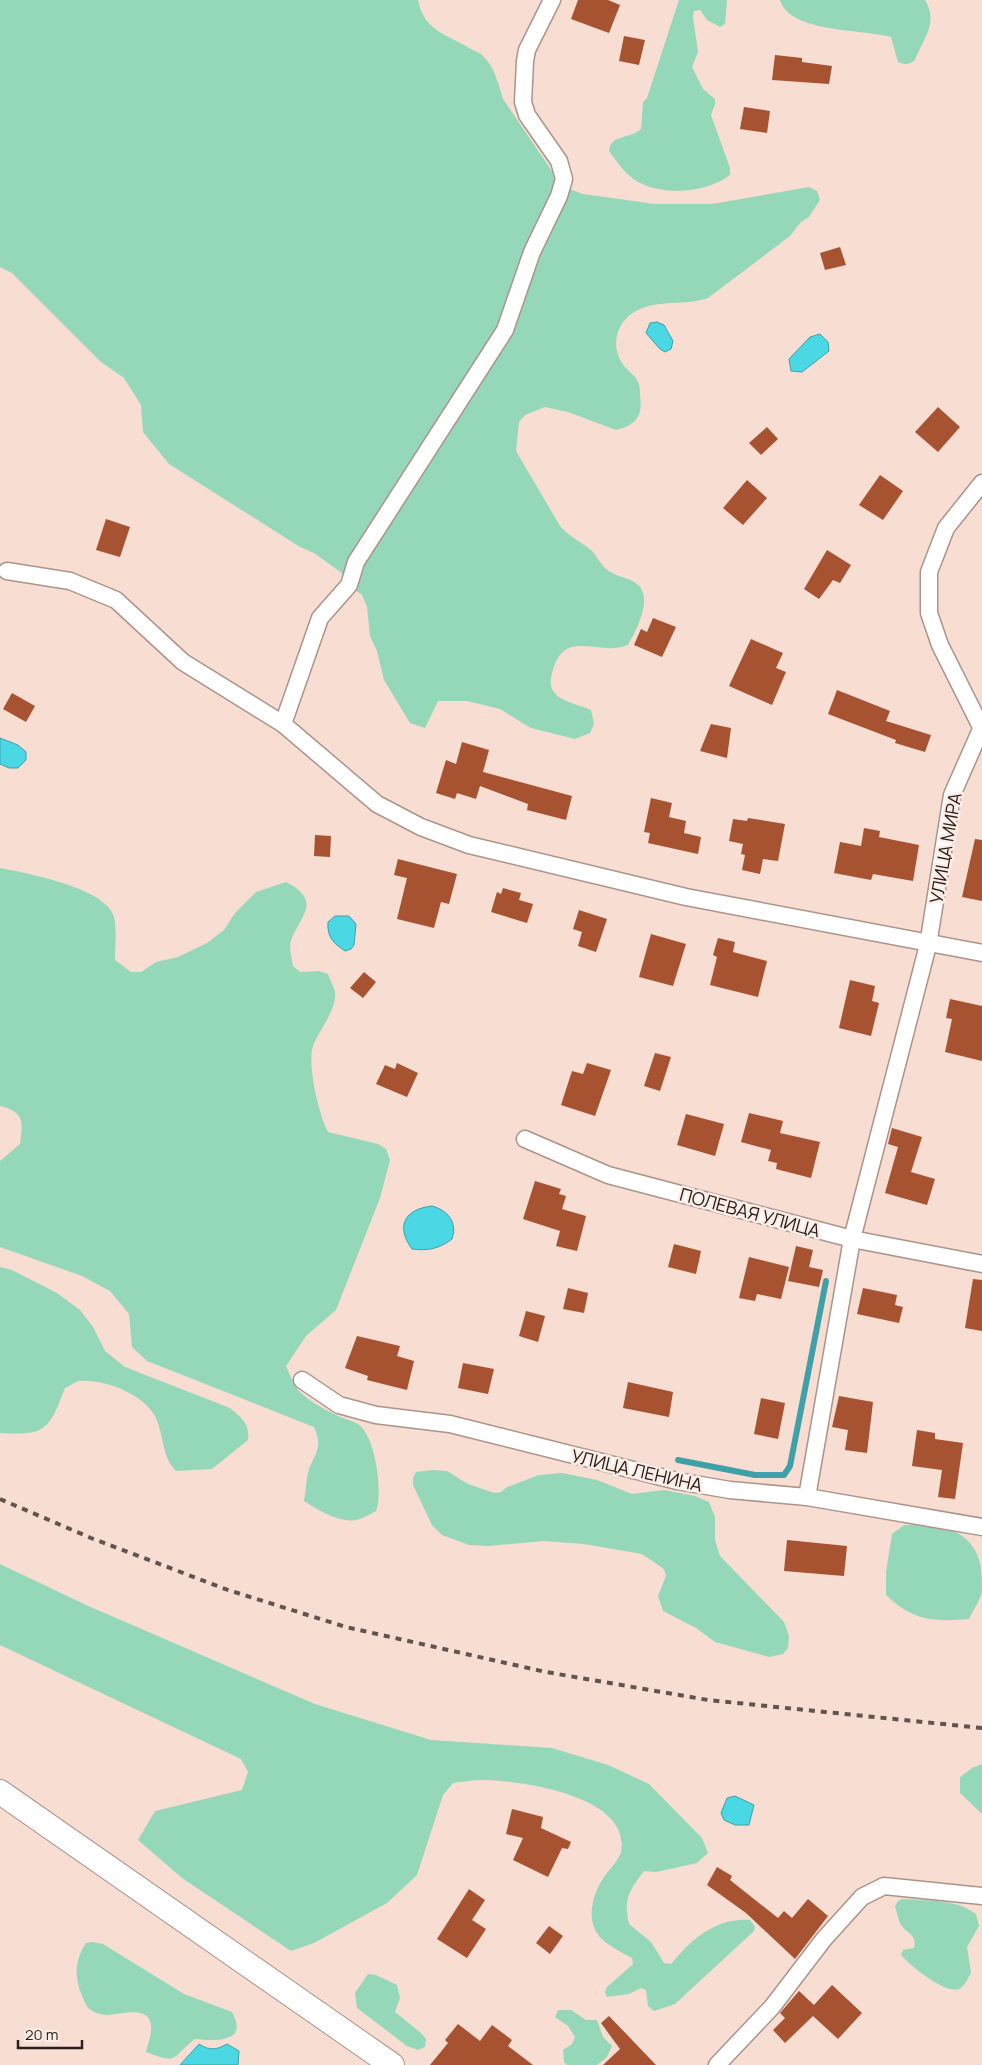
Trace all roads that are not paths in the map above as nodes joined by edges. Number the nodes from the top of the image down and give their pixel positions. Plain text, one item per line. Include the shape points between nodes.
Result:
1 (552, 0) edge
2 (982, 483) edge
3 (7, 571) dead end
4 (283, 724) junction
5 (982, 727) edge
6 (928, 944) junction
7 (982, 953) edge
8 (525, 1139) dead end
9 (852, 1239) junction
10 (982, 1264) edge
11 (302, 1380) dead end
12 (807, 1497) junction
13 (982, 1527) edge
14 (0, 1792) edge
15 (982, 1896) edge
16 (392, 2065) edge
17 (717, 2065) edge

1 - 4 street via 527,50 523,102 527,115 559,161 564,180 559,196 532,252 505,330 356,562 349,584 320,618
2 - 5 street via 946,528 929,572 929,613 940,645
3 - 4 street via 70,581 116,600 184,662
4 - 6 street via 377,804 421,827 469,845 686,897
5 - 6 street, УЛИЦА МИРА via 952,795
6 - 7 street
6 - 9 street, УЛИЦА МИРА
8 - 9 street, ПОЛЕВАЯ УЛИЦА via 608,1175
9 - 10 street, ПОЛЕВАЯ УЛИЦА
9 - 12 street, УЛИЦА МИРА
11 - 12 street, УЛИЦА ЛЕНИНА via 339,1405 376,1415 450,1424 677,1481
12 - 13 street, УЛИЦА ЛЕНИНА
14 - 16 main road
15 - 17 street via 884,1886 862,1897 824,1939 772,2007

